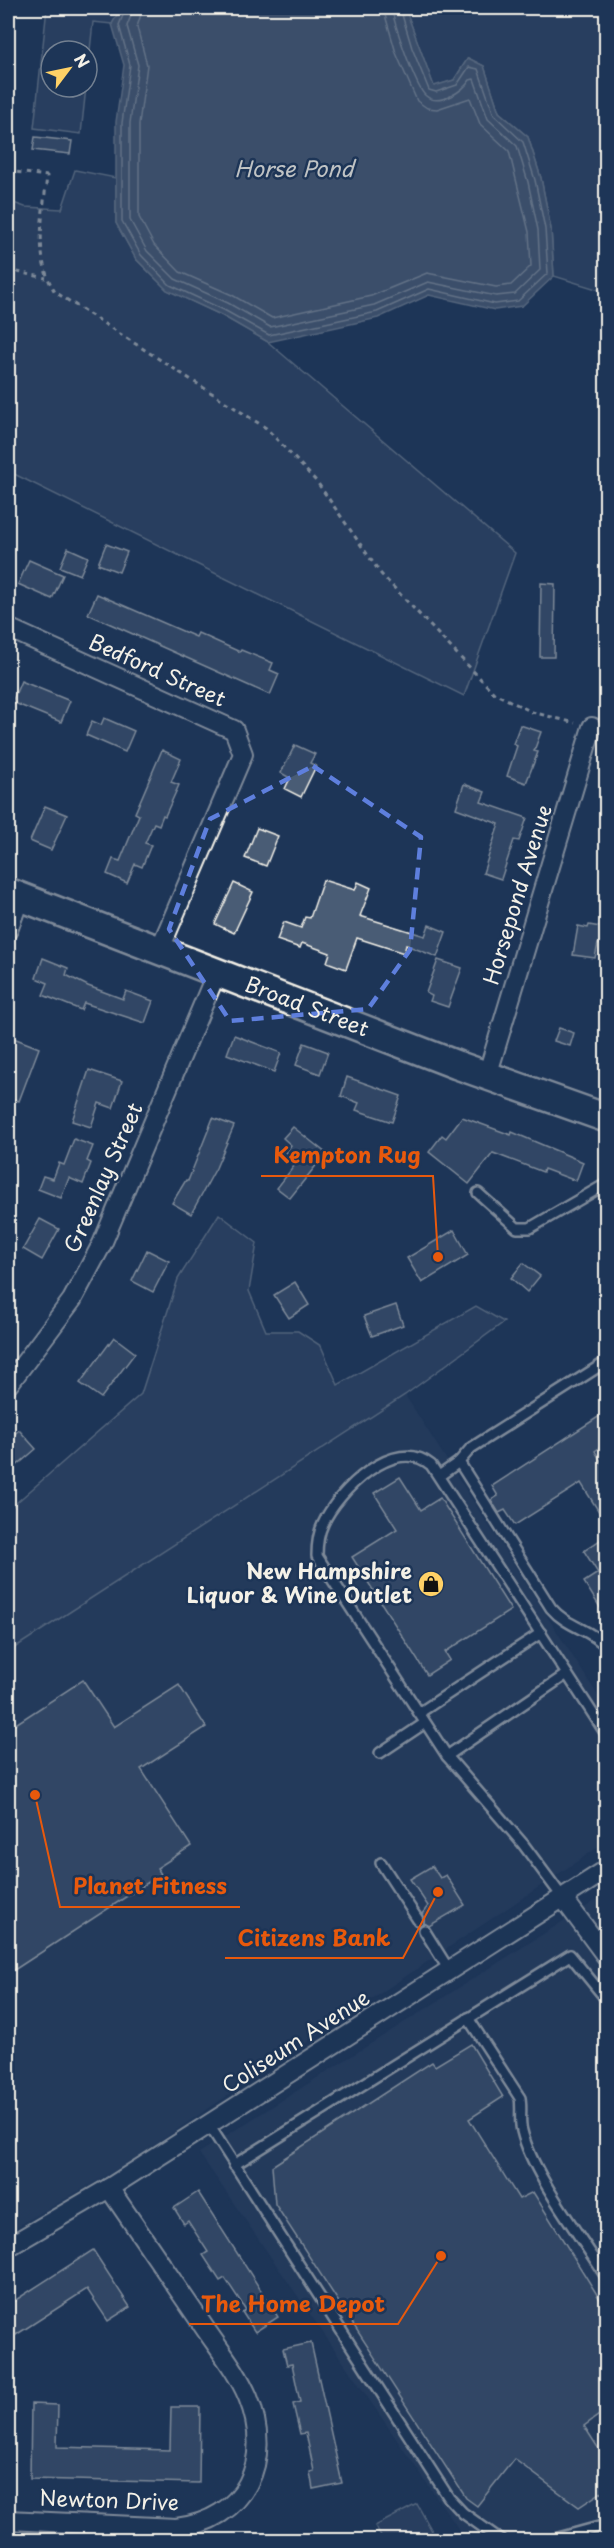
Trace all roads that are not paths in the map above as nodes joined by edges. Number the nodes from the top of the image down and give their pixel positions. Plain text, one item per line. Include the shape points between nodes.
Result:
1 (8, 628) edge
2 (592, 727) road end
3 (14, 894) edge
4 (8, 930) edge
5 (159, 951) junction
6 (216, 974) junction
7 (488, 1076) junction
8 (606, 1118) edge
9 (606, 1184) edge
10 (478, 1193) dead end
11 (606, 1362) edge
12 (8, 1385) edge
13 (459, 1462) junction
14 (439, 1476) junction
15 (541, 1633) junction
16 (606, 1646) edge
17 (567, 1674) junction
18 (419, 1713) junction
19 (425, 1723) junction
20 (606, 1734) edge
21 (380, 1753) dead end
22 (447, 1756) junction
23 (381, 1863) dead end
24 (606, 1870) edge
25 (563, 1898) junction
26 (418, 1920) dead end
27 (424, 1929) dead end
28 (606, 1956) edge
29 (449, 1970) junction
30 (606, 1999) edge
31 (468, 2018) junction
32 (209, 2125) junction
33 (234, 2165) junction
34 (109, 2188) junction
35 (8, 2247) edge
36 (606, 2277) edge
37 (8, 2520) edge
38 (606, 2525) edge
39 (501, 2541) edge
40 (551, 2541) edge

1 - 5 street, Bedford Street via 234,730 243,754
2 - 7 street, Horsepond Avenue
3 - 4 street
3 - 5 main road, Broad Street
5 - 6 main road, Broad Street
6 - 7 main road, Broad Street
6 - 12 street, Greenlay Street via 102,1244 72,1300
7 - 8 main road, Broad Street
9 - 10 lane via 530,1228 517,1228
11 - 13 lane via 471,1448
13 - 14 lane
13 - 16 lane via 551,1608 565,1622 597,1637
14 - 15 lane
14 - 18 lane via 424,1459 413,1456 381,1464 352,1484 332,1508 318,1540 317,1556
15 - 17 lane
15 - 18 lane
17 - 20 lane
17 - 22 lane
18 - 19 lane
19 - 21 lane
19 - 22 lane
22 - 25 lane via 523,1844
23 - 26 lane
24 - 25 street, Coliseum Avenue
25 - 28 street
25 - 29 street, Coliseum Avenue
27 - 29 lane
29 - 32 street, Coliseum Avenue
30 - 31 lane via 570,1955
31 - 33 lane
31 - 36 lane via 520,2098 520,2127 537,2169
32 - 33 lane
32 - 34 street, Coliseum Avenue
33 - 39 lane via 449,2498 462,2513
34 - 35 street, Coliseum Avenue
34 - 37 street, Newton Drive via 237,2377 255,2419 257,2461 237,2500 196,2526
38 - 40 lane

